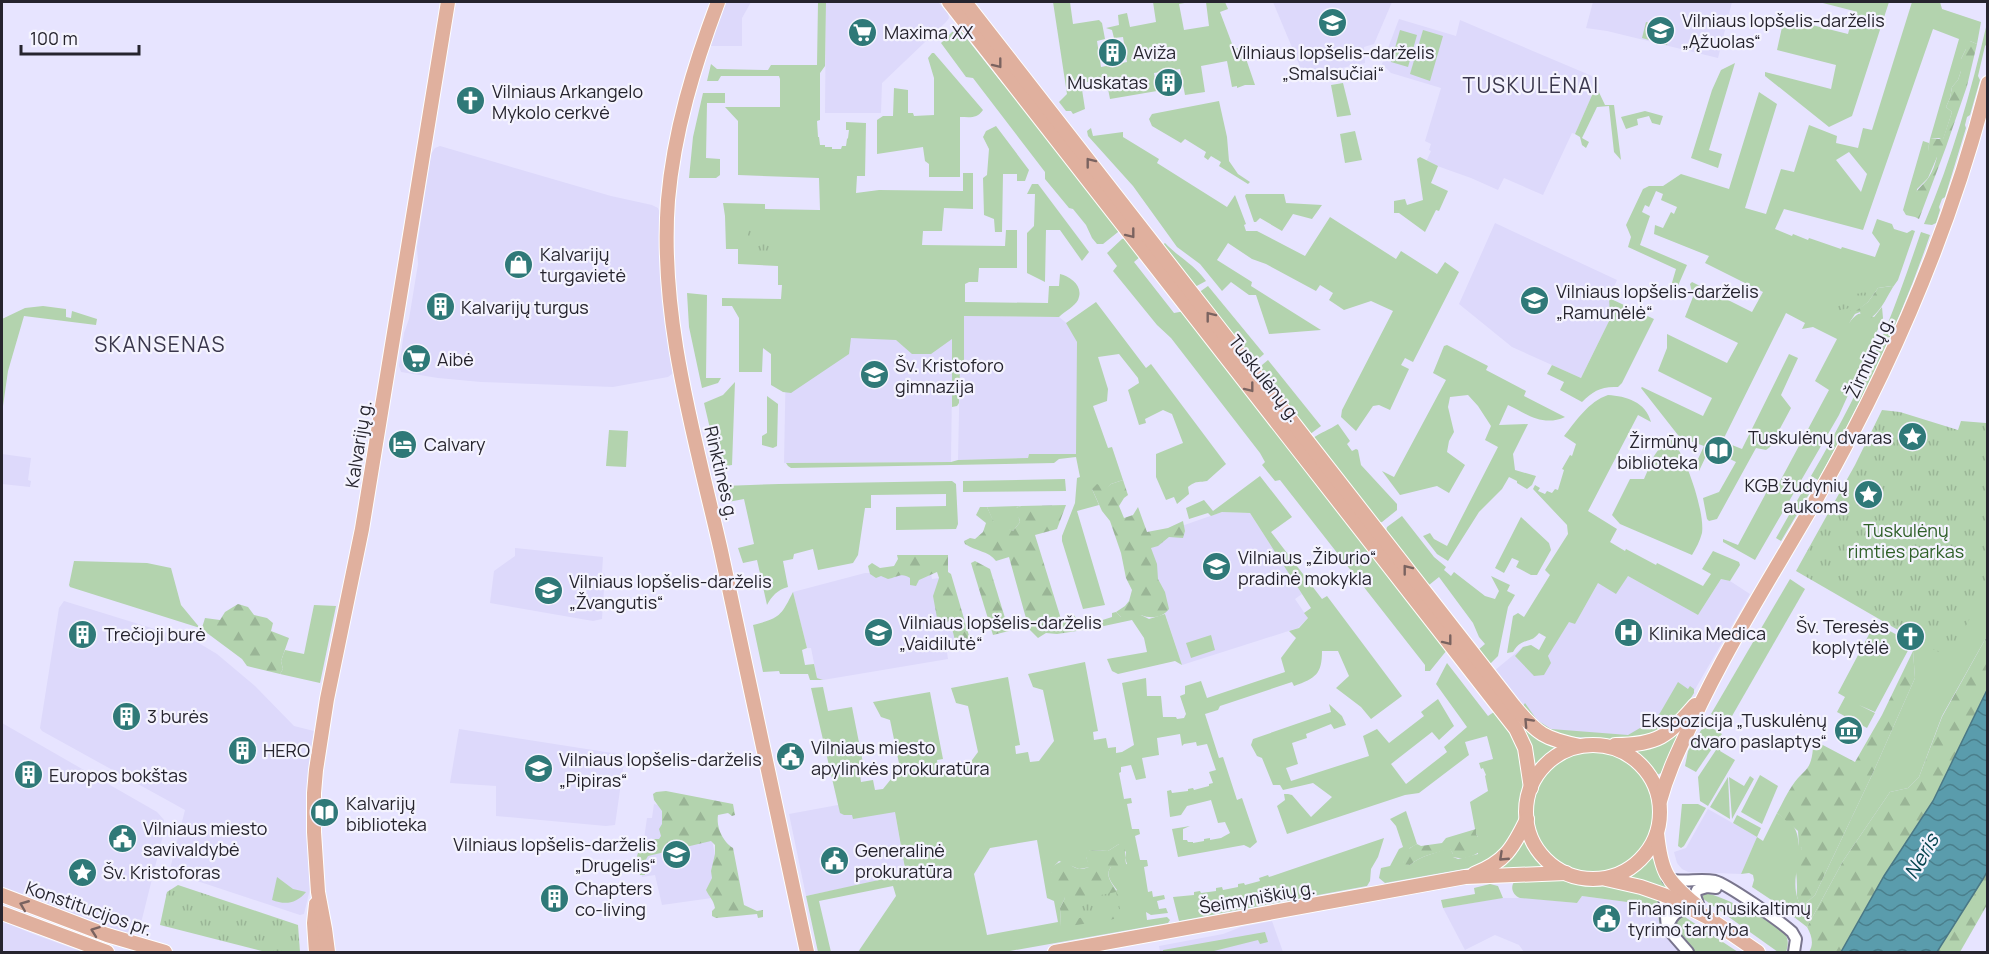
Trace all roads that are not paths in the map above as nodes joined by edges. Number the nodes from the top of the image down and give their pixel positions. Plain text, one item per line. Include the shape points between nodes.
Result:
1 (448, 2) edge
2 (718, 2) edge
3 (949, 2) edge
4 (965, 2) edge
5 (1988, 82) edge
6 (1706, 692) junction
7 (1603, 745) junction
8 (1580, 746) junction
9 (1531, 788) junction
10 (1660, 801) junction
11 (1527, 819) junction
12 (1657, 833) junction
13 (1566, 873) junction
14 (1465, 877) junction
15 (1600, 878) junction
16 (1668, 879) junction
17 (318, 892) junction
18 (1735, 893) junction
19 (2, 895) edge
20 (1664, 895) junction
21 (1698, 911) junction
22 (2, 913) edge
23 (1667, 928) junction
24 (107, 952) edge
25 (165, 952) edge
26 (316, 952) edge
27 (328, 952) edge
28 (807, 952) edge
29 (1055, 952) edge
30 (1688, 952) edge
31 (1758, 952) edge
32 (1794, 952) edge

1 - 17 main road, Kalvarijų g. via 362,530 319,745 314,793
2 - 28 main road, Rinktinės g. via 690,80 674,149 668,201 672,313 682,380
3 -> 9 main road, Tuskulėnų g. via 1516,729 1525,748
8 -> 4 main road, Tuskulėnų g. via 1542,735 1514,706
5 - 6 main road, Žirmūnų g. via 1941,234 1879,381
6 - 7 main road, Žirmūnų g. via 1676,726 1653,741
6 - 10 main road, Žirmūnų g. via 1669,769
7 - 8 main road
7 - 10 main road via 1626,753 1640,764 1652,778
8 - 9 main road via 1545,765
9 - 11 main road
10 - 12 main road
11 - 13 main road via 1539,852
11 -> 14 main road, Šeimyniškių g. via 1504,858
12 - 15 main road via 1635,864
12 - 16 main road via 1660,860
13 - 14 main road, Šeimyniškių g.
13 - 15 main road
14 - 29 main road, Šeimyniškių g.
15 - 20 main road
16 - 18 street via 1715,881
16 - 21 main road
17 - 26 main road, Kalvarijų g.
17 - 27 main road, Kalvarijų g.
18 - 21 street via 1701,887 1695,895
18 - 32 street via 1792,932 1797,939
25 -> 19 main road, Konstitucijos pr. via 124,942
20 - 21 main road
20 - 23 street
21 - 23 street via 1678,911
21 - 31 main road
22 - 24 main road, Konstitucijos pr.
23 - 30 street

